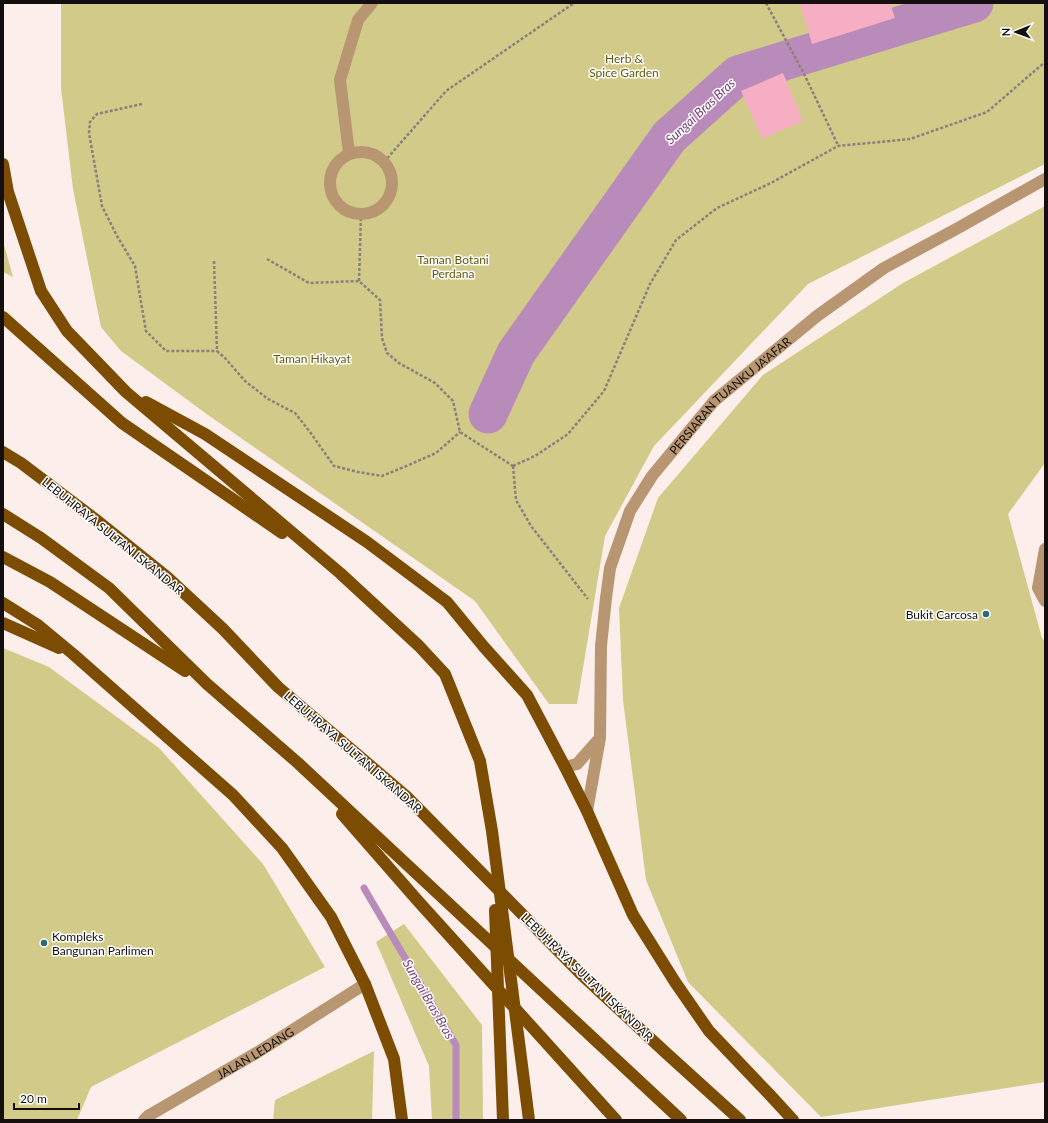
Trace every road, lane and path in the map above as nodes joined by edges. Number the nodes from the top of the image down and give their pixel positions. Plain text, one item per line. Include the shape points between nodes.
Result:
1 (372, 3) edge
2 (574, 3) edge
3 (766, 3) edge
4 (1045, 62) edge
5 (142, 104) dead end
6 (838, 146) junction
7 (349, 153) junction
8 (384, 162) junction
9 (3, 164) edge
10 (1045, 179) edge
11 (361, 214) junction
12 (267, 259) dead end
13 (214, 261) dead end
14 (359, 281) junction
15 (3, 317) edge
16 (217, 352) junction
17 (126, 392) junction
18 (460, 432) junction
19 (3, 452) edge
20 (513, 466) junction
21 (3, 514) edge
22 (1045, 549) edge
23 (3, 557) edge
24 (340, 573) junction
25 (1045, 601) edge
26 (3, 603) edge
27 (604, 618) junction
28 (3, 623) edge
29 (73, 654) junction
30 (207, 684) junction
31 (600, 738) junction
32 (298, 763) junction
33 (565, 767) junction
34 (587, 811) junction
35 (492, 831) junction
36 (365, 984) junction
37 (144, 1120) edge
38 (402, 1120) edge
39 (503, 1120) edge
40 (529, 1120) edge
41 (616, 1120) edge
42 (681, 1120) edge
43 (740, 1120) edge
44 (793, 1120) edge

1 - 7 street via 358,20 340,80
2 - 8 path via 446,92
3 - 6 path via 804,74
4 - 6 path via 987,112 910,139
5 - 16 path via 97,114 90,122 89,133 102,206 135,266 146,331 166,351
6 - 20 path via 771,183 717,208 676,240 650,284 604,391 568,434 535,456
7 - 8 street via 372,153
7 - 11 street via 339,160 332,172 330,184 336,202 351,212
8 - 11 street via 390,172 390,196 382,206 372,212
9 - 17 main road via 8,192 41,291 67,330
10 - 27 street, PERSIARAN TUANKU JA'AFAR via 884,268 817,316 714,401 652,476 630,511 610,568
11 - 14 path
12 - 14 path via 309,283
13 - 16 path
14 - 18 path via 380,300 382,338 387,353 399,363 435,383 453,401
15 - 24 main road via 122,422
16 - 18 path via 245,381 268,399 295,413 334,466 382,476 436,453
17 - 24 main road
17 - 33 main road via 206,434 367,542 447,602 527,695
18 - 20 path
19 - 43 main road, LEBUHRAYA SULTAN ISKANDAR via 168,577 223,629 278,687 406,796 581,974
20 - 27 path via 516,500 531,526
21 - 30 main road via 41,538 109,588
22 - 25 street via 1038,588
23 - 30 main road via 50,582
24 - 35 main road via 419,646 445,674 480,761
26 - 29 main road via 38,625
27 - 31 street, PERSIARAN TUANKU JA'AFAR
28 - 29 main road
29 - 36 main road via 233,795 282,848 331,918
30 - 32 main road
31 - 33 street via 577,764
31 - 34 street, PERSIARAN TUANKU JA'AFAR
32 - 41 main road via 418,901
32 - 42 main road
33 - 34 main road
34 - 44 main road via 633,916 675,982 709,1031
35 - 39 main road
35 - 40 main road
36 - 37 street, JALAN LEDANG
36 - 38 main road via 394,1060

